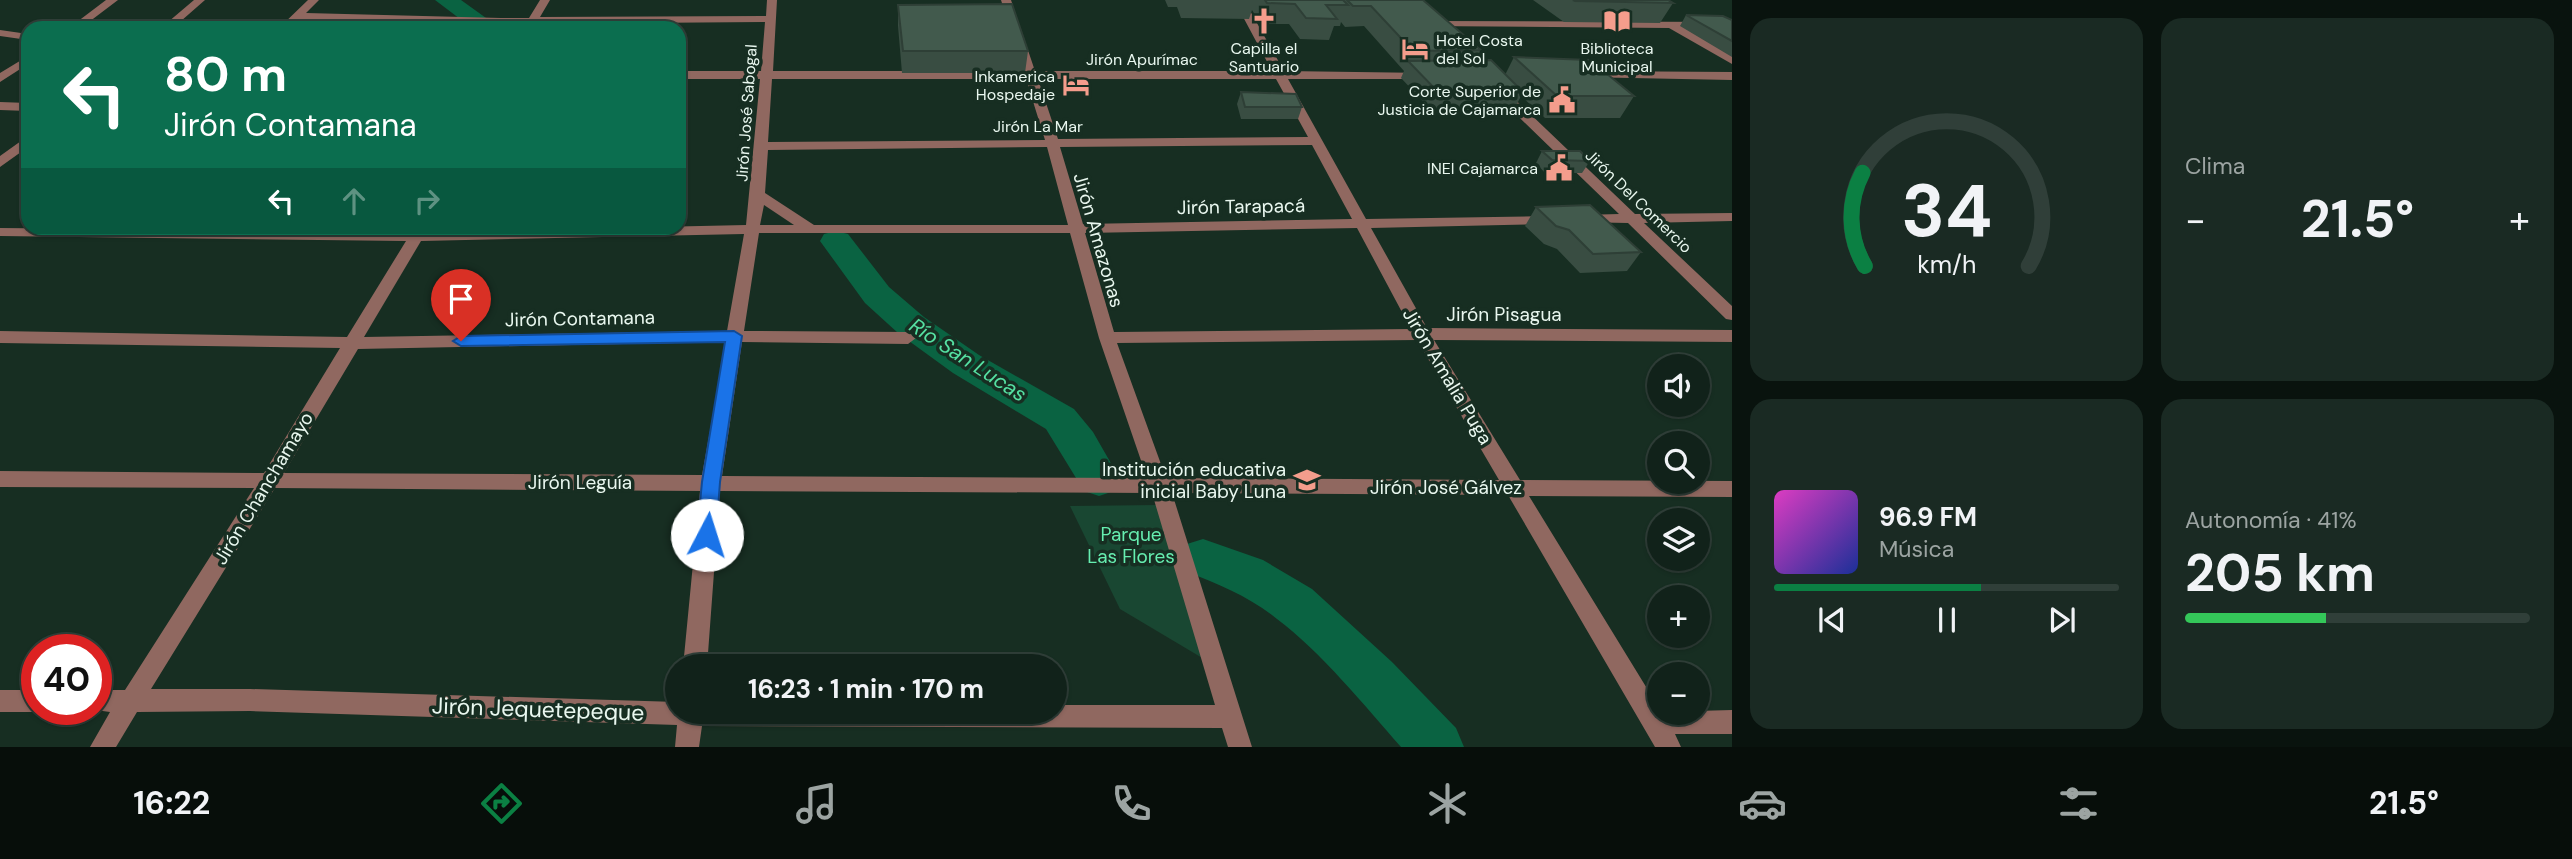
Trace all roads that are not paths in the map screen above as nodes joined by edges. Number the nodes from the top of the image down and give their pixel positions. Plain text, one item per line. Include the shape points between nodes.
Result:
1 (113, 0) edge
2 (200, 0) edge
3 (314, 0) edge
4 (545, 0) edge
5 (772, 0) edge
6 (1006, 0) edge
7 (1239, 0) edge
8 (1650, 12) edge
9 (297, 16) junction
10 (769, 19) junction
11 (533, 20) junction
12 (84, 21) edge
13 (174, 21) edge
14 (292, 21) edge
15 (1671, 25) junction
16 (1732, 25) edge
17 (0, 33) edge
18 (14, 36) junction
19 (21, 36) edge
20 (1442, 41) edge
21 (0, 43) edge
22 (1732, 61) edge
23 (21, 64) edge
24 (686, 75) edge
25 (767, 75) junction
26 (1281, 75) junction
27 (1441, 75) edge
28 (1565, 75) edge
29 (1030, 76) junction
30 (1732, 76) edge
31 (0, 78) edge
32 (1492, 85) edge
33 (0, 106) edge
34 (21, 107) edge
35 (1316, 141) junction
36 (1053, 144) junction
37 (21, 146) edge
38 (761, 146) junction
39 (0, 163) edge
40 (758, 195) junction
41 (1732, 217) edge
42 (1633, 219) junction
43 (1361, 222) junction
44 (751, 229) junction
45 (811, 229) junction
46 (1076, 229) junction
47 (686, 230) edge
48 (21, 231) edge
49 (0, 232) edge
50 (417, 235) edge
51 (1732, 315) edge
52 (1422, 334) junction
53 (734, 336) junction
54 (1732, 336) edge
55 (0, 337) edge
56 (908, 338) dead end
57 (1107, 338) junction
58 (351, 343) junction
59 (0, 479) edge
60 (269, 481) junction
61 (711, 482) junction
62 (1514, 486) junction
63 (1160, 488) junction
64 (1732, 489) edge
65 (696, 654) edge
66 (0, 701) edge
67 (21, 701) edge
68 (112, 701) edge
69 (131, 701) junction
70 (1647, 710) edge
71 (665, 712) edge
72 (1067, 716) edge
73 (1231, 717) junction
74 (1710, 722) edge
75 (1732, 722) edge
76 (690, 724) edge
77 (1656, 725) edge
78 (102, 747) edge
79 (687, 747) edge
80 (1240, 747) edge
81 (1669, 747) edge

1 - 12 street
2 - 13 street
3 - 9 street
4 - 11 street
5 - 10 street, Jirón José Sabogal
6 - 29 street, Jirón Amazonas
7 - 26 street, Jirón Amalia Puga
8 - 15 street
9 - 11 street
9 - 14 street
10 - 11 street
10 - 25 street, Jirón José Sabogal
15 - 16 street
15 - 20 street via 1417,20
15 - 22 street
17 - 18 street
18 - 19 street
18 - 21 street
23 - 31 street
24 - 25 street, Jirón Apurímac
25 - 29 street, Jirón Apurímac
25 - 38 street, Jirón José Sabogal
26 - 27 street, Jirón Apurímac
26 - 29 street, Jirón Apurímac
26 - 35 street, Jirón Amalia Puga
28 - 30 street
29 - 36 street, Jirón Amazonas
32 - 42 street, Jirón Del Comercio
33 - 34 street
35 - 36 street, Jirón La Mar
35 - 43 street, Jirón Amalia Puga
36 - 38 street, Jirón La Mar
36 - 46 street, Jirón Amazonas
37 - 39 street
38 - 40 street, Jirón José Sabogal
40 - 44 street, Jirón José Sabogal
40 - 45 street
41 - 42 street, Jirón Tarapacá
42 - 43 street, Jirón Tarapacá
42 - 51 street, Jirón Del Comercio
43 - 46 street, Jirón Tarapacá
43 - 52 street, Jirón Amalia Puga
44 - 45 street, Jirón Tarapacá
44 - 47 street, Jirón Tarapacá
44 - 53 street, Jirón José Sabogal
45 - 46 street, Jirón Tarapacá
46 - 57 street, Jirón Amazonas
48 - 49 street, Jirón Tarapacá
50 - 58 street, Jirón Chanchamayo
52 - 54 street, Jirón Pisagua
52 - 57 street, Jirón Pisagua
52 - 62 street, Jirón Amalia Puga
53 - 56 street, Jirón Contamana
53 - 58 street, Jirón Contamana
53 - 61 street, Jirón José Sabogal
55 - 58 street, Jirón Contamana
57 - 63 street, Jirón Amazonas
58 - 60 street, Jirón Chanchamayo
59 - 60 street, Jirón Leguía
60 - 61 street, Jirón Leguía
60 - 69 street, Jirón Chanchamayo
61 - 63 street, Jirón Leguía
61 - 65 street, Jirón José Sabogal
62 - 63 street, Jirón José Gálvez
62 - 64 street, Jirón José Gálvez
62 - 70 street, Jirón Amalia Puga
63 - 73 street, Jirón Amazonas
66 - 67 street
68 - 69 street, Jirón Jequetepeque
69 - 71 street, Jirón Jequetepeque via 250,700
69 - 78 street, Jirón Chanchamayo
72 - 73 street, Jirón Jequetepeque
73 - 80 street, Jirón Amazonas
74 - 75 street
76 - 79 street
77 - 81 street, Jirón Amalia Puga

